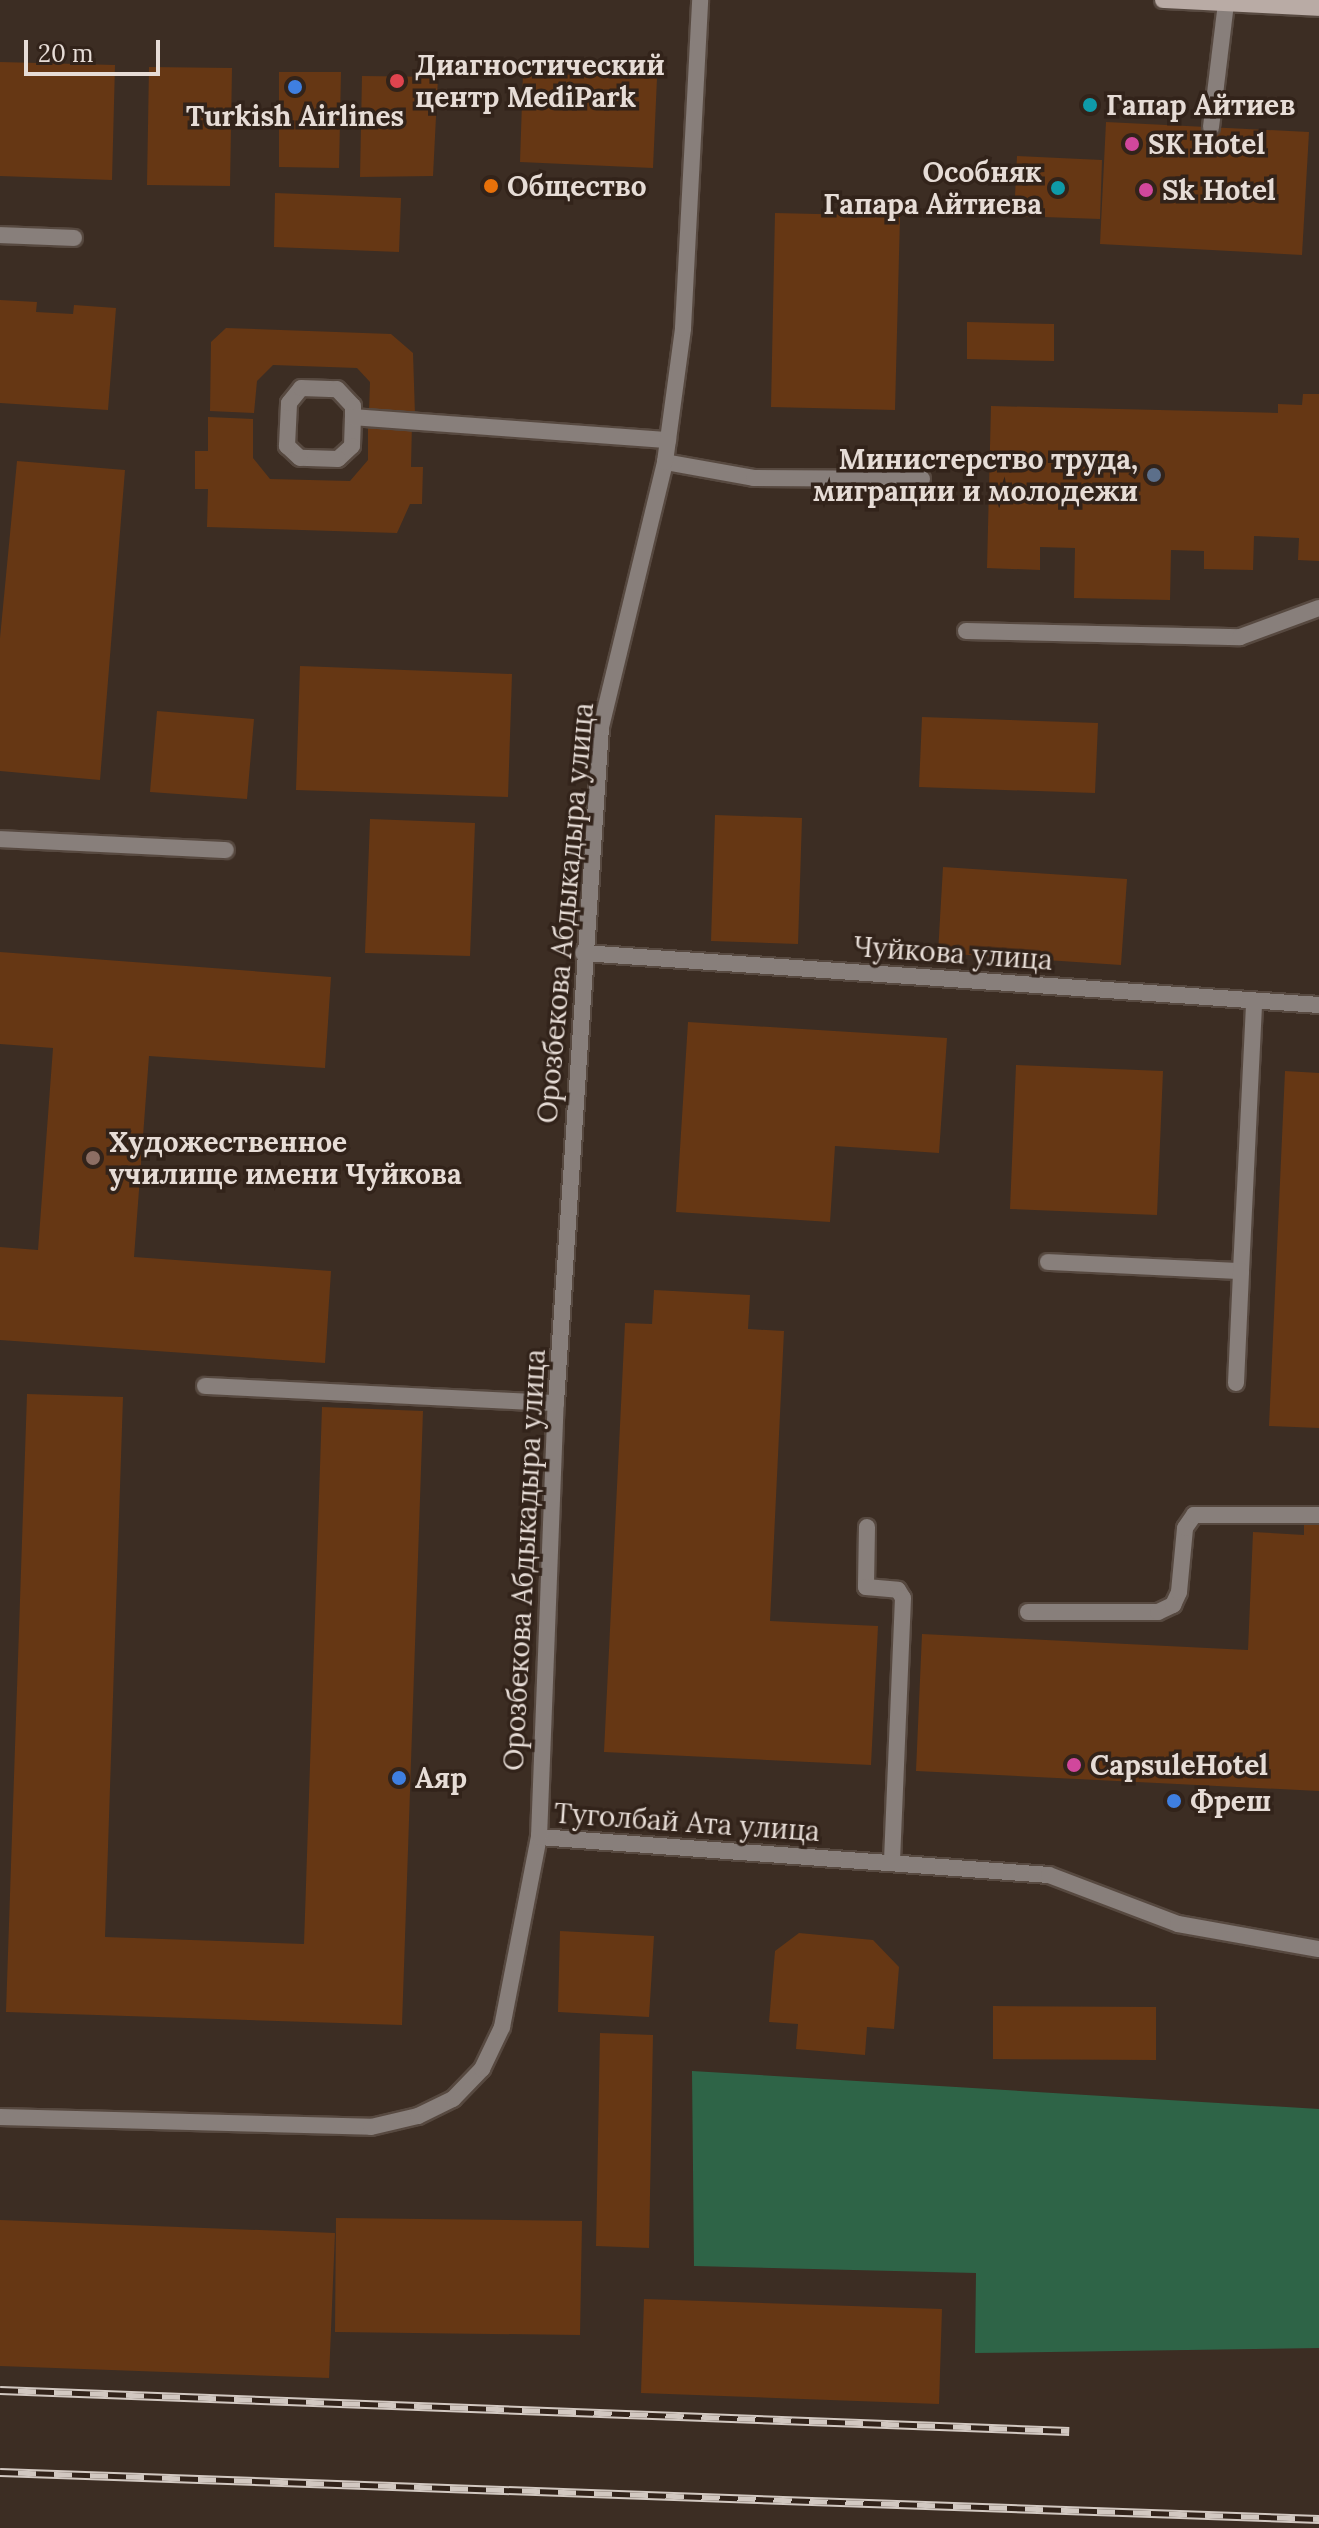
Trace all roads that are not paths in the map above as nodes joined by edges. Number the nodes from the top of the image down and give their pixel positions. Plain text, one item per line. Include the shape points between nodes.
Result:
1 (700, 0) edge
2 (1163, 0) edge
3 (1226, 3) junction
4 (1319, 8) edge
5 (1211, 127) dead end
6 (0, 235) edge
7 (74, 238) dead end
8 (353, 417) junction
9 (668, 440) junction
10 (665, 462) junction
11 (922, 479) dead end
12 (1319, 608) edge
13 (966, 631) dead end
14 (0, 839) edge
15 (226, 850) dead end
16 (583, 953) junction
17 (1254, 1001) junction
18 (1319, 1005) edge
19 (1048, 1262) dead end
20 (1241, 1271) junction
21 (1236, 1383) dead end
22 (205, 1386) dead end
23 (556, 1403) junction
24 (1319, 1515) edge
25 (867, 1527) dead end
26 (1028, 1612) dead end
27 (539, 1837) junction
28 (892, 1861) junction
29 (1319, 1949) edge
30 (0, 2117) edge

1 - 9 street, Орозбекова Абдыкадыра улица via 683,328
2 - 3 main road
3 - 4 main road
3 - 5 street
6 - 7 street
8 - 8 street via 353,406 337,389 301,388 289,403 287,446 300,458 338,459 352,446
8 - 9 street
9 - 10 street, Орозбекова Абдыкадыра улица
10 - 11 street via 754,478
10 - 16 street, Орозбекова Абдыкадыра улица via 601,727
12 - 13 street via 1240,637
14 - 15 street
16 - 17 street, Чуйкова улица
16 - 23 street, Орозбекова Абдыкадыра улица
17 - 18 street, Чуйкова улица
17 - 20 street
19 - 20 street
20 - 21 street
22 - 23 street
23 - 27 street, Орозбекова Абдыкадыра улица
24 - 26 street via 1194,1515 1185,1528 1179,1592 1173,1605 1158,1612
25 - 28 street via 866,1587 898,1590 903,1598
27 - 28 street, Туголбай Ата улица
27 - 30 street, Туголбай Ата улица via 502,2027 482,2069 453,2099 418,2116 371,2127
28 - 29 street, Туголбай Ата улица via 1049,1875 1178,1924

